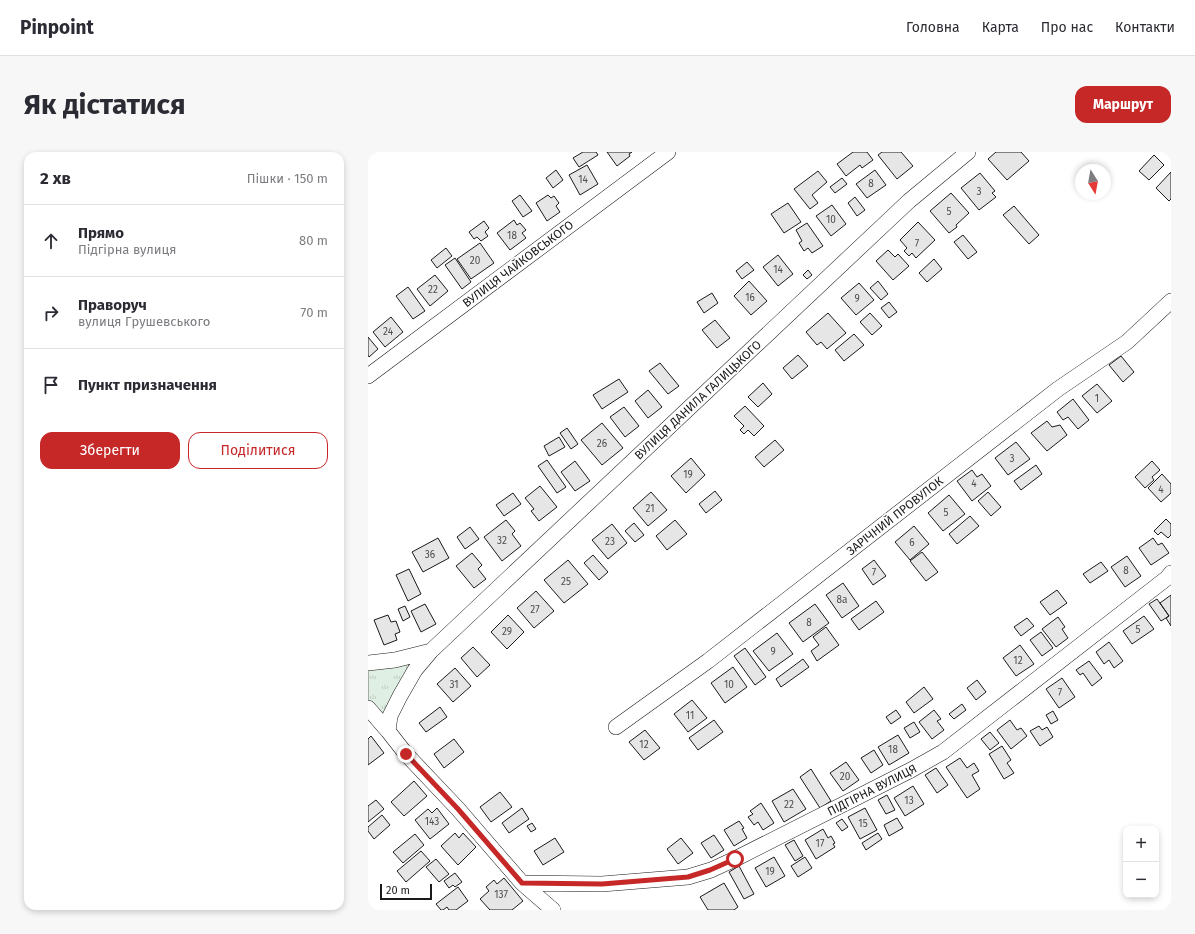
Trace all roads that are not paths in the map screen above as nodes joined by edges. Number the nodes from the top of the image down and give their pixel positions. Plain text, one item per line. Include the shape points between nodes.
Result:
1 (668, 152) edge
2 (968, 152) edge
3 (1171, 301) edge
4 (368, 376) edge
5 (1171, 573) edge
6 (431, 651) junction
7 (368, 663) edge
8 (368, 708) edge
9 (616, 727) dead end
10 (388, 731) junction
11 (522, 883) junction
12 (553, 910) edge

1 - 4 street, ВУЛИЦЯ ЧАЙКОВСЬКОГО
2 - 6 street, ВУЛИЦЯ ДАНИЛА ГАЛИЦЬКОГО via 909,200
3 - 9 street, ЗАРІЧНИЙ ПРОВУЛОК via 1127,342 1058,389 708,661
5 - 11 street, ПІДГІРНА ВУЛИЦЯ via 943,752 735,859 688,877 602,884
6 - 7 street, ВУЛИЦЯ ДАНИЛА ГАЛИЦЬКОГО via 395,660
6 - 10 street, ВУЛИЦЯ ДАНИЛА ГАЛИЦЬКОГО via 415,670 400,696 390,716
8 - 10 street
10 - 11 street
11 - 12 street

